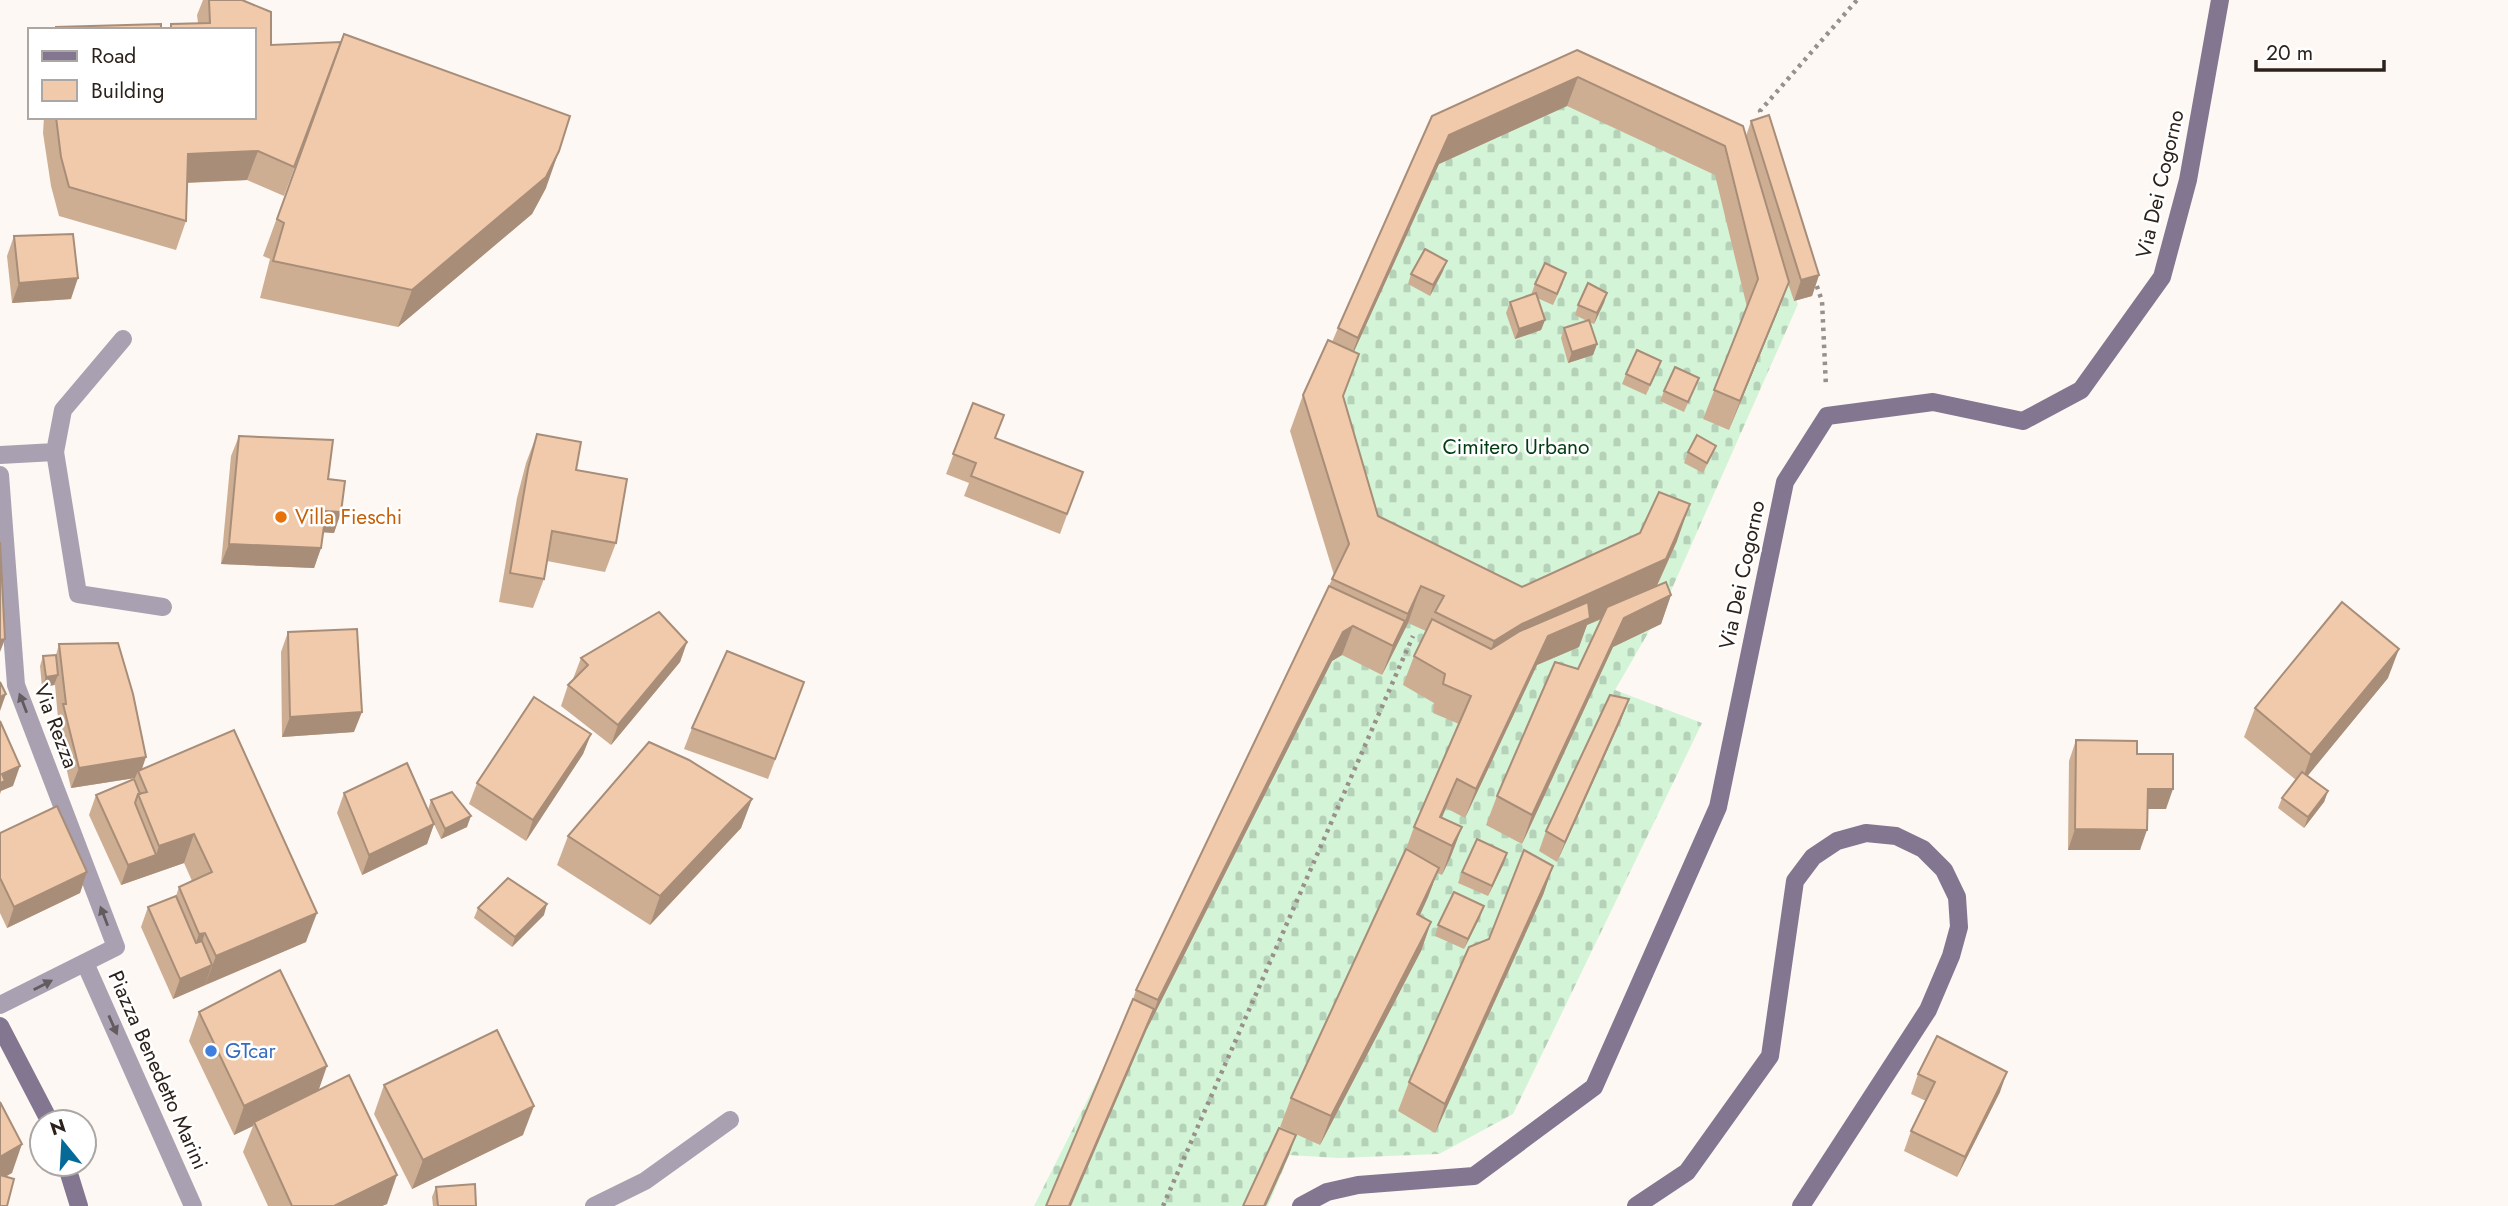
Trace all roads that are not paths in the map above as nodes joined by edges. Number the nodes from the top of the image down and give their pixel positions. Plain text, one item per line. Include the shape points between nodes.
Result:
1 (2220, 0) edge
2 (122, 340) dead end
3 (55, 452) junction
4 (0, 455) edge
5 (0, 475) edge
6 (163, 607) dead end
7 (85, 963) junction
8 (0, 1005) edge
9 (0, 1026) edge
10 (43, 1108) edge
11 (730, 1120) dead end
12 (70, 1178) edge
13 (79, 1206) edge
14 (193, 1206) edge
15 (594, 1206) edge
16 (1301, 1206) edge
17 (1636, 1206) edge
18 (1801, 1206) edge

1 - 16 street, Via Dei Cogorno via 2188,180 2162,277 2081,390 2023,421 1933,402 1827,416 1784,482 1718,807 1594,1087 1475,1176 1358,1185 1327,1192
2 - 3 street via 63,410
3 - 4 street
3 - 6 street via 78,594
7 -> 5 street, Via Rezza via 116,947 16,685
8 -> 7 street, Piazza Benedetto Marini
7 -> 14 street, Piazza Benedetto Marini
9 - 10 street
11 - 15 street via 645,1181
12 - 13 street
17 - 18 street via 1687,1172 1770,1056 1795,881 1812,857 1837,841 1866,833 1896,836 1923,849 1944,870 1957,897 1959,927 1928,1010

